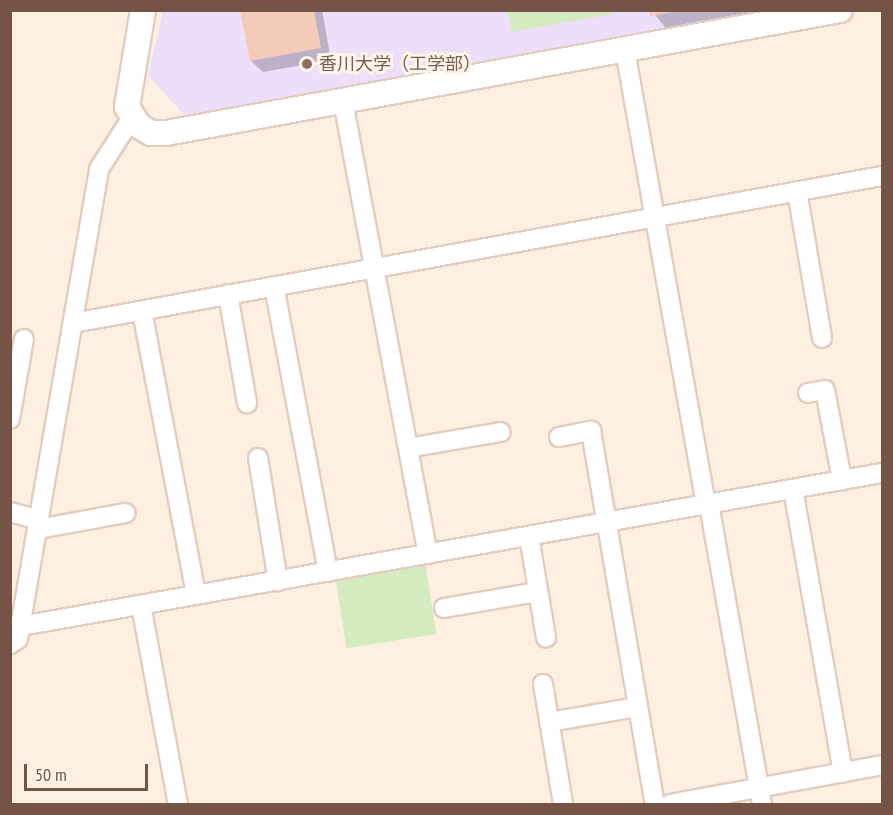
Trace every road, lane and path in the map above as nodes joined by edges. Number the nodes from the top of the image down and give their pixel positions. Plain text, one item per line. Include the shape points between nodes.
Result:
1 (143, 10) edge
2 (840, 10) edge
3 (625, 50) junction
4 (343, 101) junction
5 (131, 119) junction
6 (882, 176) edge
7 (797, 191) junction
8 (654, 218) junction
9 (375, 267) junction
10 (274, 286) junction
11 (228, 294) junction
12 (142, 311) junction
13 (73, 323) junction
14 (822, 338) dead end
15 (24, 339) dead end
16 (808, 393) dead end
17 (247, 403) dead end
18 (10, 419) edge
19 (501, 432) dead end
20 (559, 437) dead end
21 (408, 448) junction
22 (258, 458) dead end
23 (882, 473) edge
24 (842, 480) junction
25 (793, 489) junction
26 (708, 504) junction
27 (10, 512) edge
28 (126, 513) dead end
29 (605, 522) junction
30 (39, 525) junction
31 (529, 536) junction
32 (428, 554) junction
33 (328, 572) junction
34 (278, 580) junction
35 (538, 592) junction
36 (196, 595) junction
37 (141, 605) junction
38 (444, 608) dead end
39 (21, 626) junction
40 (546, 638) dead end
41 (10, 644) edge
42 (543, 684) dead end
43 (638, 707) junction
44 (549, 722) junction
45 (882, 765) edge
46 (843, 773) junction
47 (761, 796) edge
48 (178, 804) edge
49 (563, 804) edge
50 (655, 804) edge
51 (670, 804) edge

1 - 5 street via 126,93
2 - 3 street
3 - 4 street
3 - 8 street
4 - 5 street via 165,133 151,133
4 - 9 street
5 - 13 street via 99,169
6 - 7 street
7 - 8 street
7 - 14 street
8 - 9 street
8 - 26 street
9 - 10 street
9 - 21 street
10 - 11 street
10 - 33 street
11 - 12 street
11 - 17 street
12 - 13 street
12 - 36 street
13 - 30 street
15 - 18 street
16 - 24 street via 825,390
19 - 21 street
20 - 29 street via 591,430
21 - 32 street
22 - 34 street
23 - 24 street
24 - 25 street
25 - 26 street
25 - 46 street
26 - 29 street
26 - 47 street
27 - 30 street
28 - 30 street
29 - 31 street
29 - 43 street
30 - 39 street
31 - 32 street
31 - 35 street
32 - 33 street
33 - 34 street
34 - 36 street
35 - 38 street
35 - 40 street
36 - 37 street
37 - 39 street
37 - 48 street
39 - 41 street via 18,639
42 - 44 street
43 - 44 street
43 - 50 street
44 - 49 street
45 - 46 street
46 - 47 street
47 - 51 street

